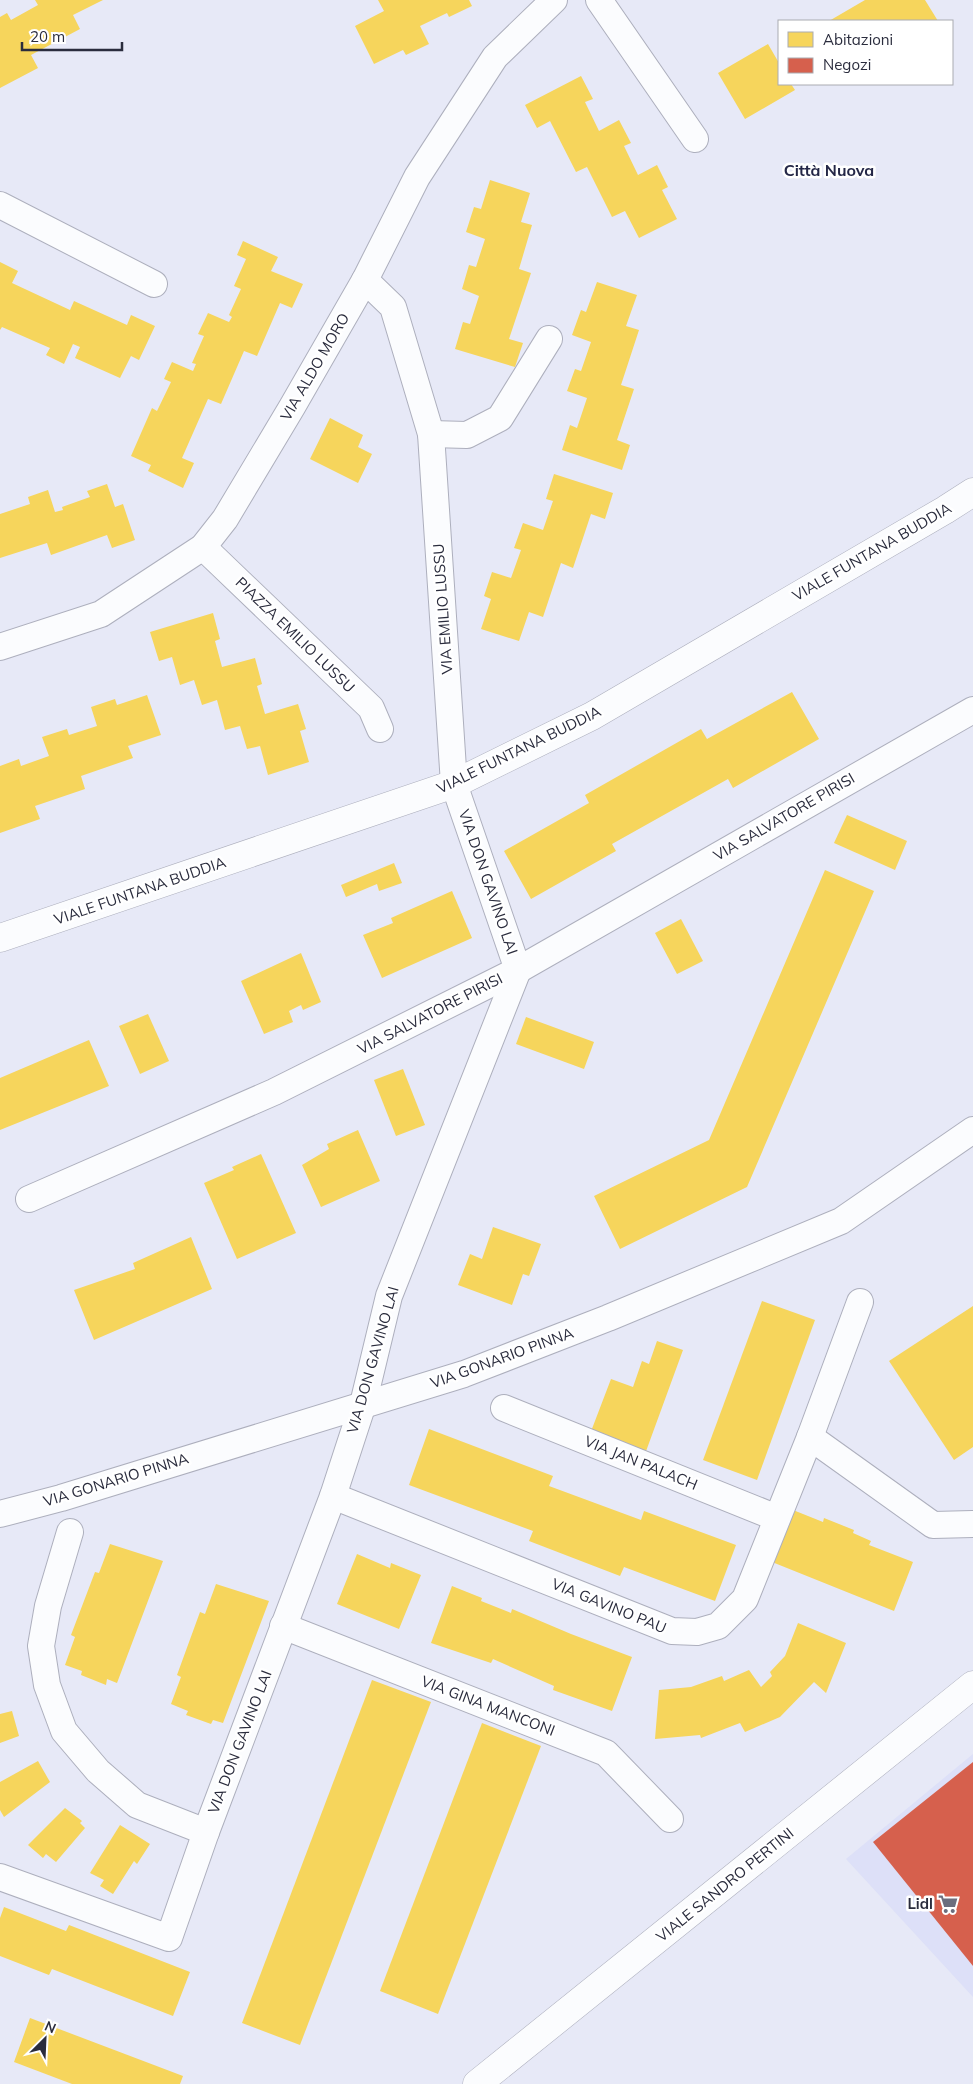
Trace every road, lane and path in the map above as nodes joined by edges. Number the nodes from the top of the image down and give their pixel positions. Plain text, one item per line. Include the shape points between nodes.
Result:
1 (554, 0) edge
2 (599, 0) edge
3 (695, 139) dead end
4 (0, 205) edge
5 (365, 280) junction
6 (154, 284) dead end
7 (549, 339) dead end
8 (431, 434) junction
9 (973, 492) edge
10 (202, 547) junction
11 (0, 647) edge
12 (973, 710) edge
13 (380, 728) dead end
14 (454, 784) junction
15 (0, 938) edge
16 (518, 970) junction
17 (973, 1130) edge
18 (29, 1199) dead end
19 (860, 1302) dead end
20 (363, 1404) junction
21 (504, 1408) dead end
22 (810, 1437) junction
23 (333, 1496) junction
24 (0, 1514) edge
25 (778, 1518) junction
26 (973, 1524) edge
27 (70, 1532) dead end
28 (283, 1626) junction
29 (973, 1684) edge
30 (670, 1820) dead end
31 (206, 1832) junction
32 (0, 1876) edge
33 (477, 2084) edge

1 - 5 street, VIA ALDO MORO via 495,57 417,177
2 - 3 street
4 - 6 street
5 - 8 street via 394,307
5 - 10 street, VIA ALDO MORO via 230,511
7 - 8 street via 500,418 467,435
8 - 14 street, VIA EMILIO LUSSU
9 - 14 main road, VIALE FUNTANA BUDDIA via 592,716
10 - 11 street, VIA ALDO MORO via 101,614
10 - 13 street, PIAZZA EMILIO LUSSU via 371,708
12 - 16 street, VIA SALVATORE PIRISI
14 - 15 main road, VIALE FUNTANA BUDDIA
14 - 16 street, VIA DON GAVINO LAI
16 - 18 street, VIA SALVATORE PIRISI via 274,1092
16 - 20 street, VIA DON GAVINO LAI via 389,1296
17 - 20 street, VIA GONARIO PINNA via 841,1221 482,1367
19 - 22 street, VIA GAVINO PAU
20 - 23 street, VIA DON GAVINO LAI
20 - 24 street, VIA GONARIO PINNA
21 - 25 street, VIA JAN PALACH
22 - 25 street, VIA GAVINO PAU
22 - 26 street via 933,1525
23 - 25 street, VIA GAVINO PAU via 672,1631 697,1632 718,1626 745,1599
23 - 28 street, VIA DON GAVINO LAI
27 - 31 street via 48,1606 41,1646 47,1685 64,1731 98,1771 137,1805
28 - 30 street, VIA GINA MANCONI via 606,1753
28 - 31 street, VIA DON GAVINO LAI
29 - 33 main road, VIALE SANDRO PERTINI
31 - 32 street, VIA DON GAVINO LAI via 169,1938

